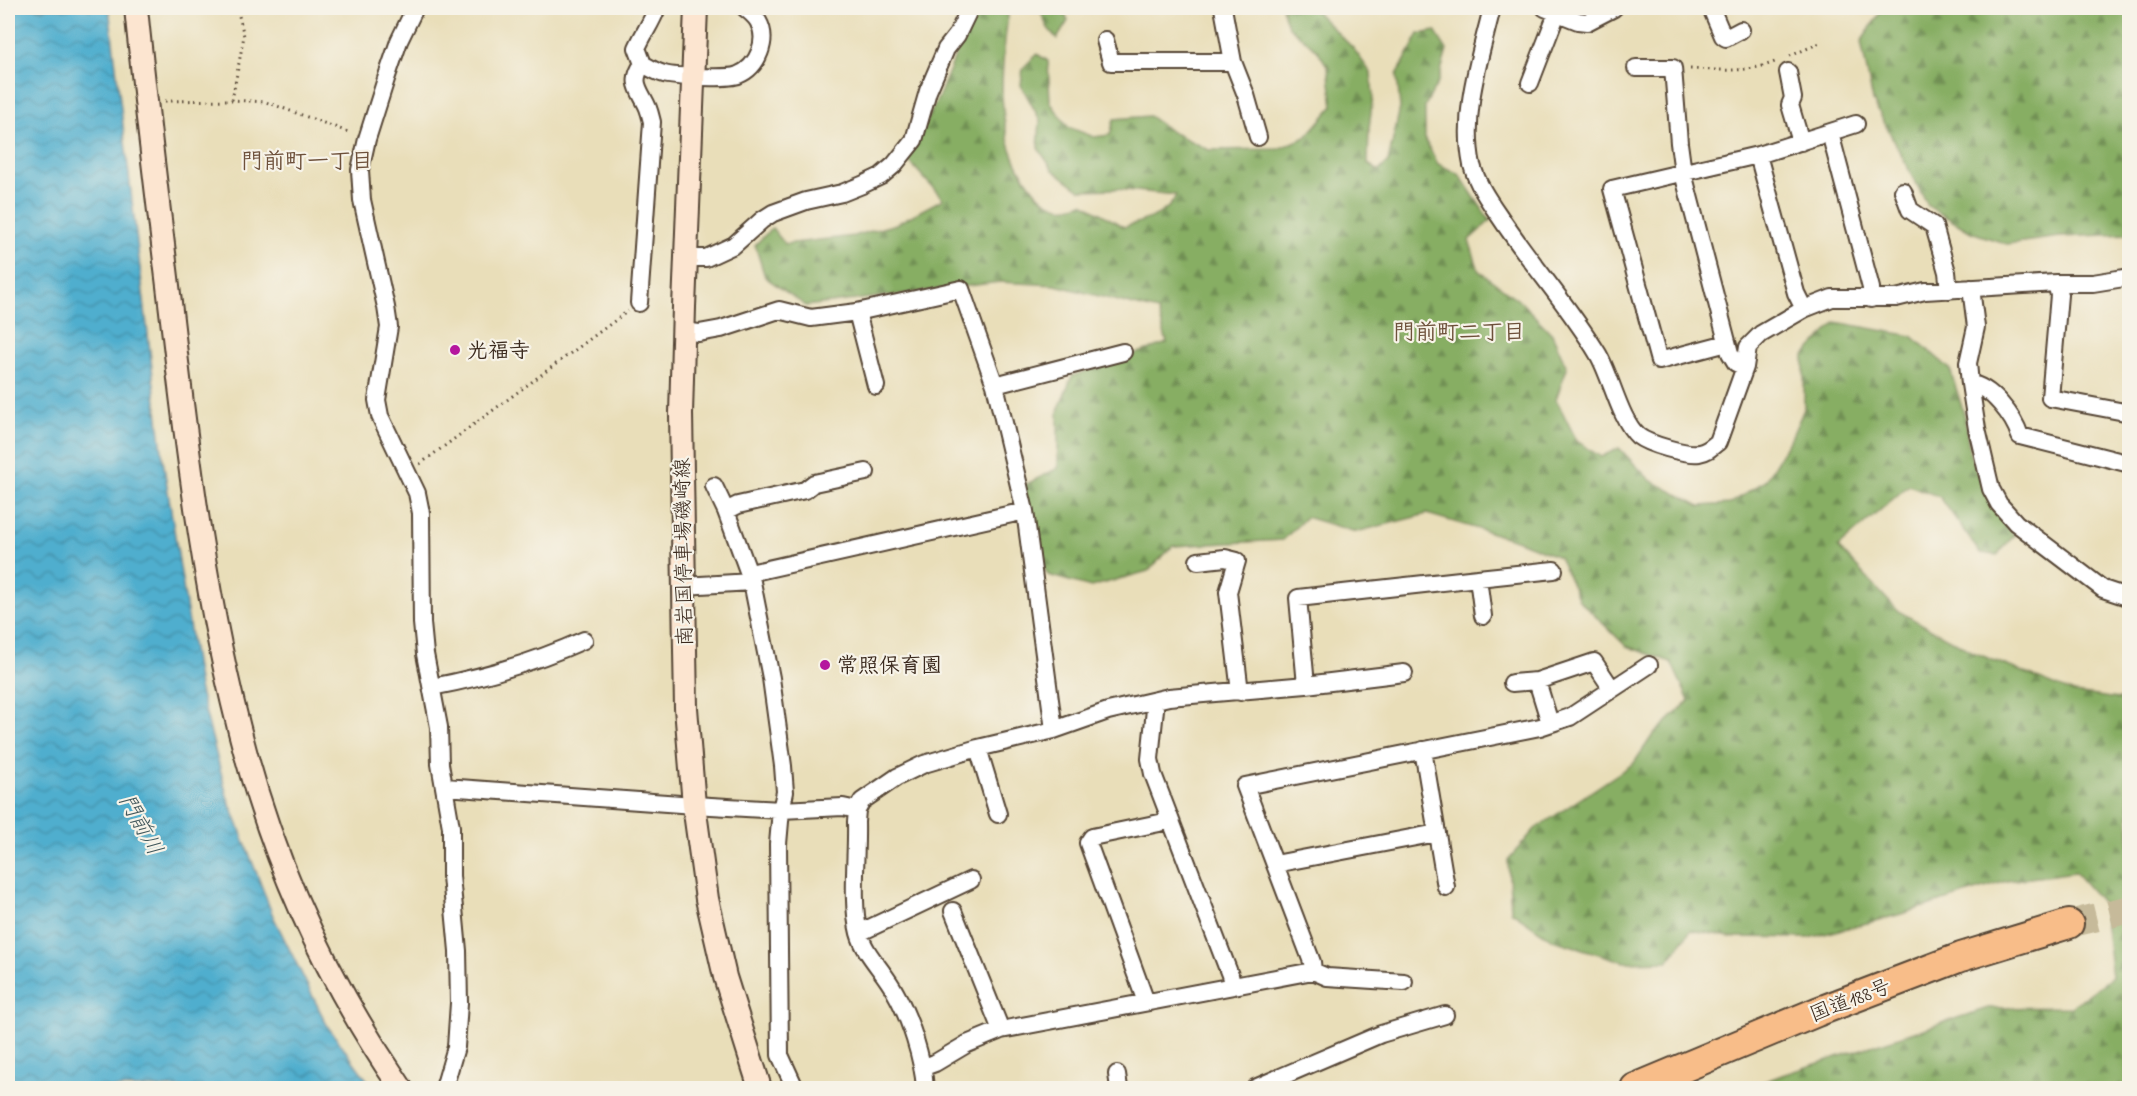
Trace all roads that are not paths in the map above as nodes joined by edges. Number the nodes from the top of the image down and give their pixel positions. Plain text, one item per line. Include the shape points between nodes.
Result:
1 (136, 8) edge
2 (415, 8) edge
3 (657, 8) edge
4 (696, 8) edge
5 (745, 8) edge
6 (970, 8) edge
7 (1223, 8) edge
8 (1492, 8) edge
9 (1614, 8) edge
10 (1711, 8) edge
11 (1551, 10) edge
12 (1741, 30) dead end
13 (1105, 40) dead end
14 (1233, 62) junction
15 (1786, 62) road end
16 (643, 64) junction
17 (1636, 68) dead end
18 (694, 76) junction
19 (1530, 82) dead end
20 (1856, 124) dead end
21 (1830, 133) junction
22 (1258, 136) dead end
23 (1801, 142) junction
24 (1758, 155) junction
25 (1683, 173) junction
26 (1903, 191) dead end
27 (686, 258) junction
28 (2130, 277) edge
29 (2056, 283) junction
30 (1971, 288) junction
31 (1949, 290) junction
32 (1871, 299) junction
33 (639, 303) road end
34 (1804, 309) junction
35 (857, 312) junction
36 (683, 331) junction
37 (1727, 343) junction
38 (1123, 352) dead end
39 (1745, 367) junction
40 (1970, 384) junction
41 (876, 386) dead end
42 (995, 386) junction
43 (2130, 413) edge
44 (2130, 464) edge
45 (866, 472) dead end
46 (714, 486) dead end
47 (1025, 511) junction
48 (726, 512) junction
49 (1198, 561) dead end
50 (1554, 570) dead end
51 (751, 578) junction
52 (1478, 578) junction
53 (683, 586) junction
54 (2130, 598) edge
55 (1483, 616) dead end
56 (584, 640) dead end
57 (1648, 665) dead end
58 (1404, 673) dead end
59 (1537, 681) junction
60 (1512, 683) dead end
61 (1306, 685) junction
62 (432, 687) junction
63 (1612, 689) junction
64 (1240, 692) junction
65 (1154, 701) junction
66 (1550, 723) junction
67 (1054, 730) junction
68 (978, 748) junction
69 (1423, 750) junction
70 (445, 788) junction
71 (694, 805) junction
72 (780, 810) junction
73 (857, 810) junction
74 (998, 814) dead end
75 (1169, 820) junction
76 (1437, 833) junction
77 (1275, 864) junction
78 (971, 880) dead end
79 (1446, 887) dead end
80 (953, 911) dead end
81 (2069, 924) tunnel mouth
82 (859, 933) junction
83 (1313, 971) junction
84 (1404, 982) dead end
85 (1232, 985) junction
86 (1146, 1002) junction
87 (1445, 1015) dead end
88 (1001, 1030) junction
89 (924, 1067) junction
90 (401, 1089) edge
91 (444, 1089) edge
92 (760, 1089) edge
93 (795, 1089) edge
94 (925, 1089) edge
95 (1255, 1089) edge
96 (1635, 1089) edge

1 - 90 street via 183,416 208,585 245,753 269,829 321,950 350,1009
2 - 62 street via 399,41 360,170 362,200 389,327 377,400 380,416 417,494 421,513 422,623
3 - 16 street via 637,48
4 - 18 street, 南岩国停車場磯崎線
5 - 18 street via 759,21 763,42 751,68 737,76
6 - 27 street via 928,91 914,140 894,165 862,185 773,213 734,245 706,258
7 - 14 street
8 - 39 street via 1467,126 1473,166 1482,190 1600,358 1630,426 1639,437 1673,450 1697,454 1710,450 1718,442
9 - 11 street via 1587,22
10 - 12 street via 1723,36
11 - 19 street
13 - 14 street via 1111,62
14 - 22 street
15 - 23 street via 1793,98 1790,105
16 - 18 street via 666,75
16 - 33 street via 636,82 652,122
17 - 25 street via 1673,68
18 - 27 street, 南岩国停車場磯崎線
20 - 21 street
21 - 23 street
21 - 32 street
23 - 24 street
24 - 25 street
24 - 34 street via 1796,293
25 - 37 street
25 - 37 street via 1612,189 1659,362
26 - 31 street via 1910,210 1934,226
27 - 36 street, 南岩国停車場磯崎線
28 - 29 street
29 - 30 street
29 - 43 street via 2059,296 2050,398
30 - 31 street
30 - 40 street via 1976,327 1968,363
31 - 32 street
32 - 34 street via 1832,298
34 - 39 street via 1761,334 1748,347
35 - 36 street via 811,318 779,310 721,329
35 - 41 street
35 - 42 street via 962,289
36 - 53 street, 南岩国停車場磯崎線
37 - 39 street via 1737,363
38 - 42 street
40 - 44 street via 1977,384 2006,409 2020,436
40 - 54 street via 1991,489 1999,504 2016,523 2103,589
42 - 47 street
45 - 48 street via 814,483 805,490 738,505
46 - 48 street
47 - 51 street
47 - 67 street
48 - 51 street
49 - 64 street via 1237,561 1228,592
50 - 52 street
51 - 53 street
51 - 72 street via 783,766 785,792
52 - 55 street
52 - 61 street via 1298,598
53 - 71 street, 南岩国停車場磯崎線 via 686,708
56 - 62 street via 492,674
57 - 63 street
58 - 61 street
59 - 60 street
59 - 63 street via 1594,662
59 - 66 street
61 - 64 street
62 - 70 street
63 - 66 street via 1570,717
64 - 65 street
65 - 67 street via 1108,711
65 - 75 street via 1150,759
66 - 69 street
67 - 68 street
68 - 73 street via 924,764 897,777 862,801
68 - 74 street
69 - 76 street
69 - 77 street via 1245,786
70 - 71 street
70 - 91 street via 451,827 459,1003 456,1047
71 - 72 street
71 - 92 street, 南岩国停車場磯崎線 via 707,899 725,977
72 - 73 street
72 - 93 street via 780,1055
73 - 82 street
75 - 85 street
75 - 86 street via 1092,837 1088,843
76 - 77 street
76 - 79 street
77 - 83 street
78 - 82 street
80 - 88 street
81 - 96 highway, 国道188号 via 1961,957 1817,1012
82 - 89 street via 896,993
83 - 84 street via 1327,977
83 - 85 street
85 - 86 street
86 - 88 street
87 - 95 street via 1381,1034
88 - 89 street
89 - 94 street

